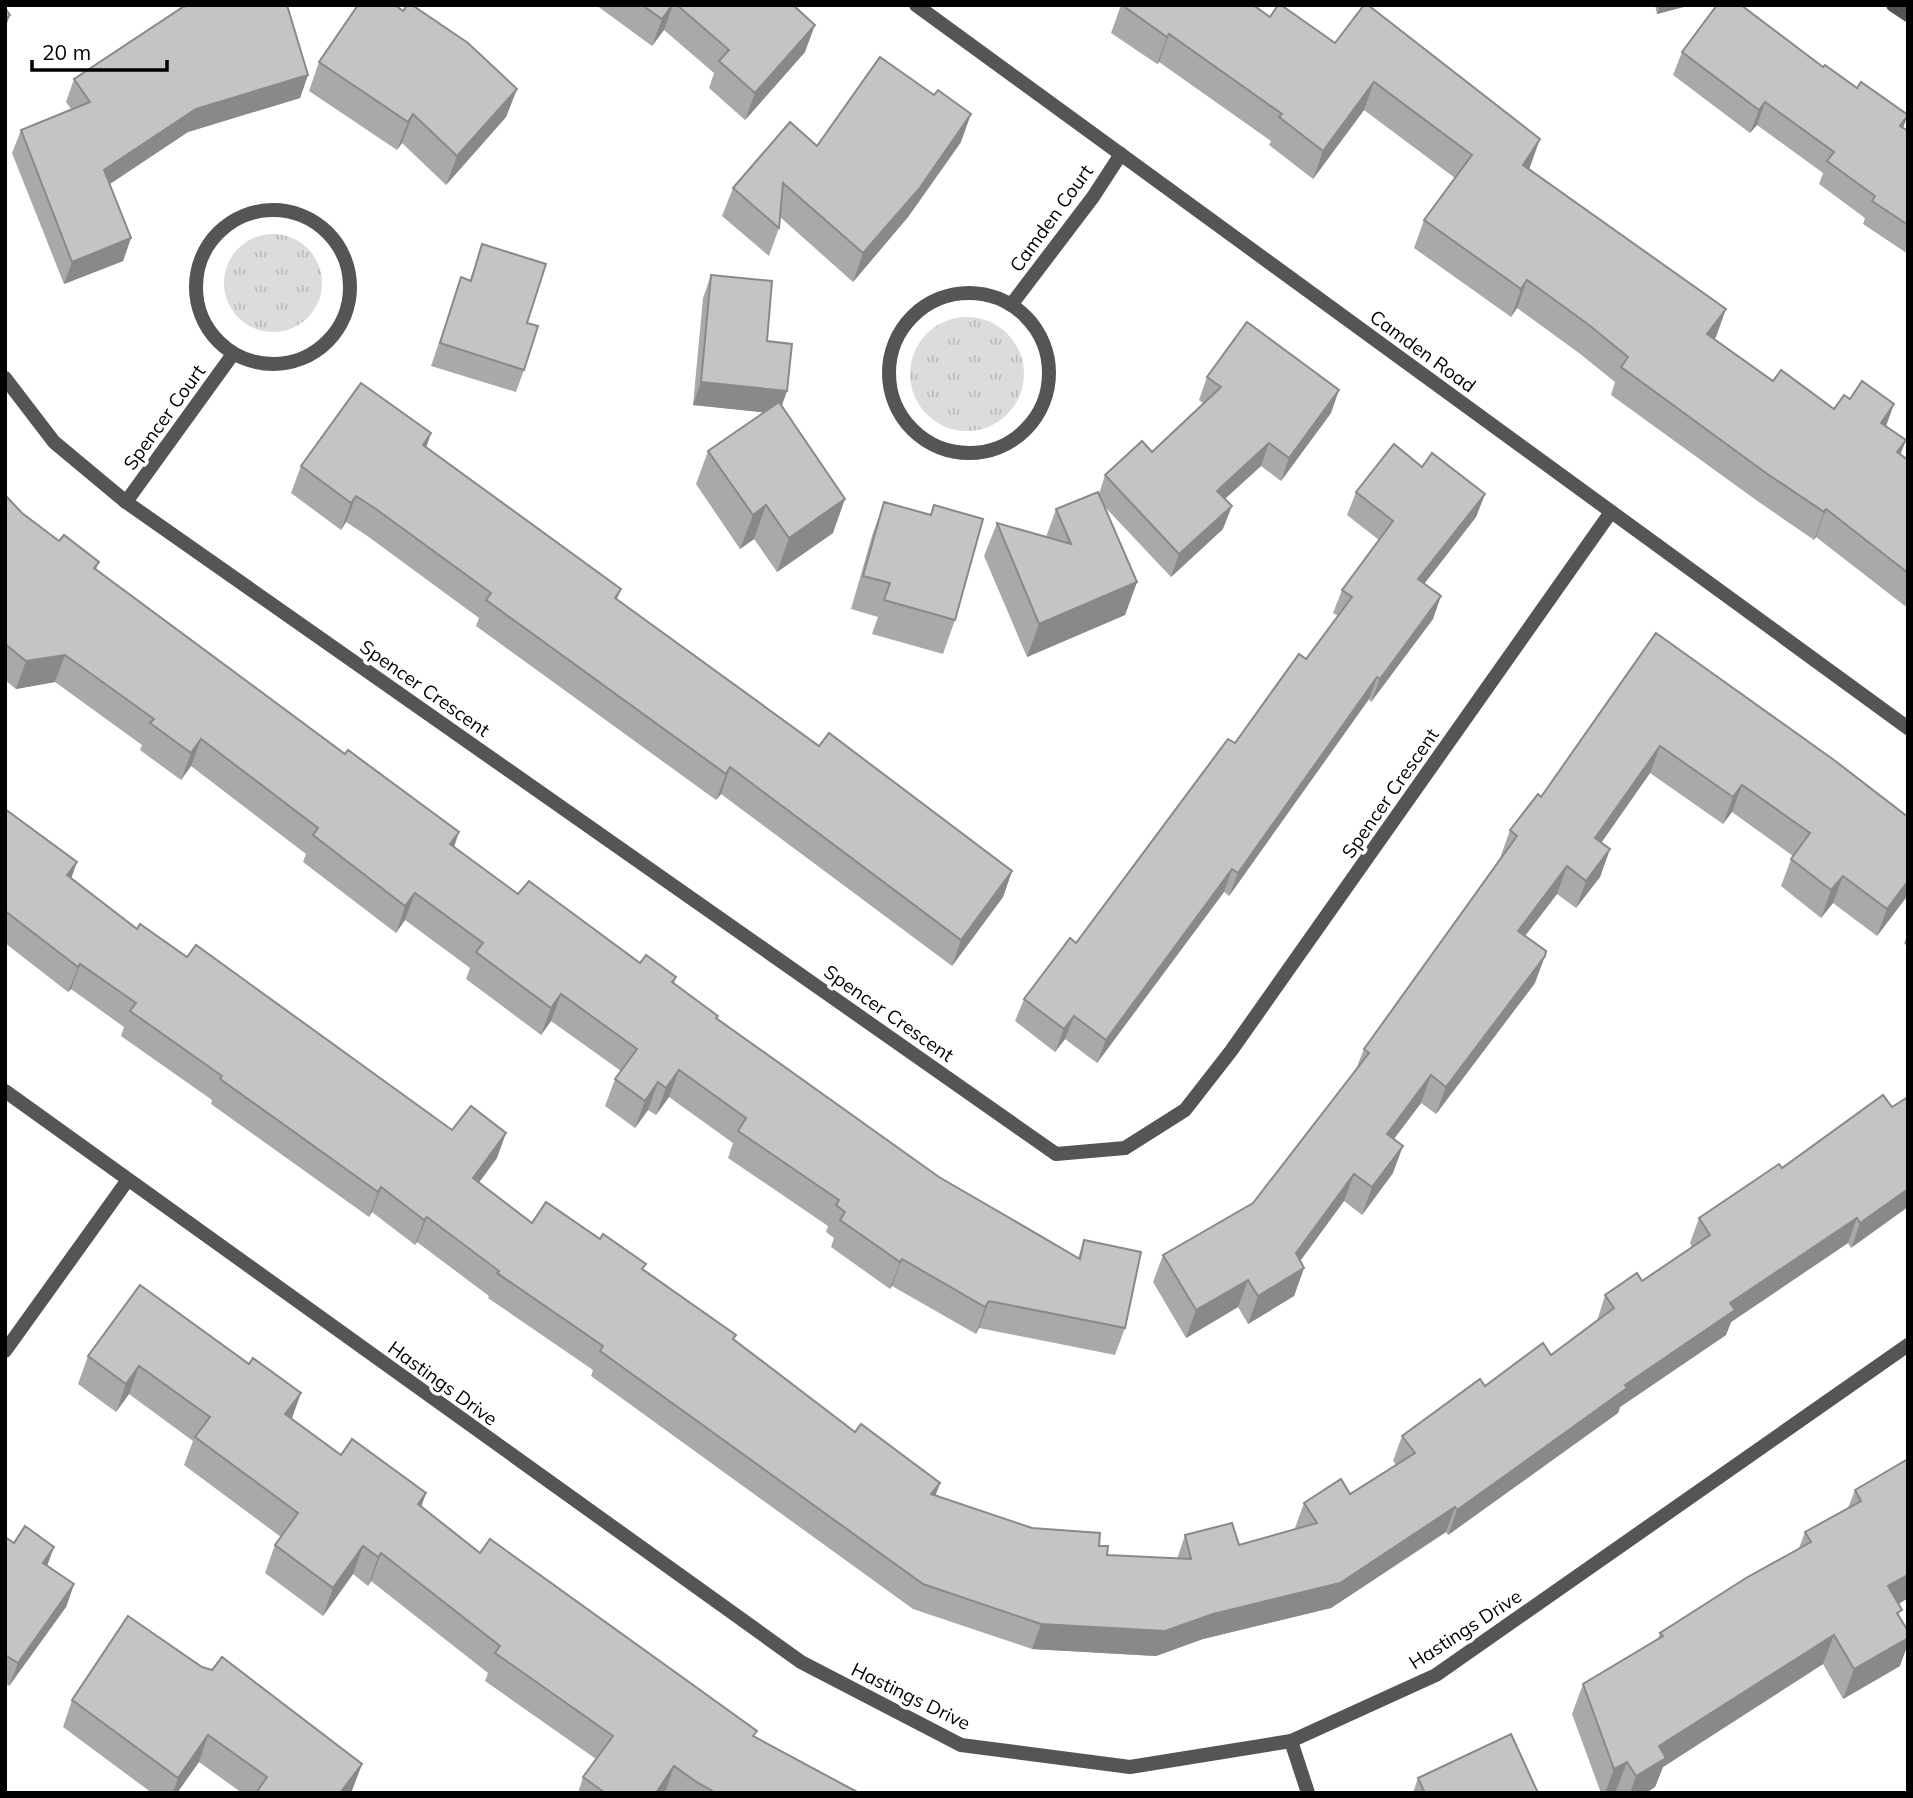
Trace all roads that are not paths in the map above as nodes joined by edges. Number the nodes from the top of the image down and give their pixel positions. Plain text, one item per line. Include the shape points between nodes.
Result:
1 (916, 5) edge
2 (1893, 5) edge
3 (1908, 15) edge
4 (1121, 154) junction
5 (1011, 305) junction
6 (233, 355) junction
7 (5, 378) edge
8 (126, 502) junction
9 (1611, 512) junction
10 (1908, 728) edge
11 (5, 1091) edge
12 (127, 1181) junction
13 (1908, 1345) edge
14 (5, 1351) edge
15 (1291, 1741) junction
16 (1308, 1793) edge

1 - 4 street, Camden Road
2 - 3 street
4 - 5 street, Camden Court
4 - 9 street, Camden Road
5 - 5 street via 986,294 959,293 932,302 910,317 895,341 889,367 891,394 903,420 922,438 947,450 973,453 998,448 1037,416 1049,367 1043,343 1030,321
6 - 6 street via 258,364 285,364 311,356 332,338 346,316 352,289 347,262 334,238 314,221 291,211 267,210 222,228 206,247 197,270 195,294 201,318
6 - 8 street, Spencer Court
7 - 8 street, Spencer Crescent via 54,442
8 - 9 street, Spencer Crescent via 1056,1154 1125,1148 1185,1110
9 - 10 street, Camden Road
11 - 12 street, Hastings Drive
12 - 14 street
12 - 15 street, Hastings Drive via 801,1662 961,1745 1130,1767
13 - 15 street, Hastings Drive via 1436,1675
15 - 16 street

